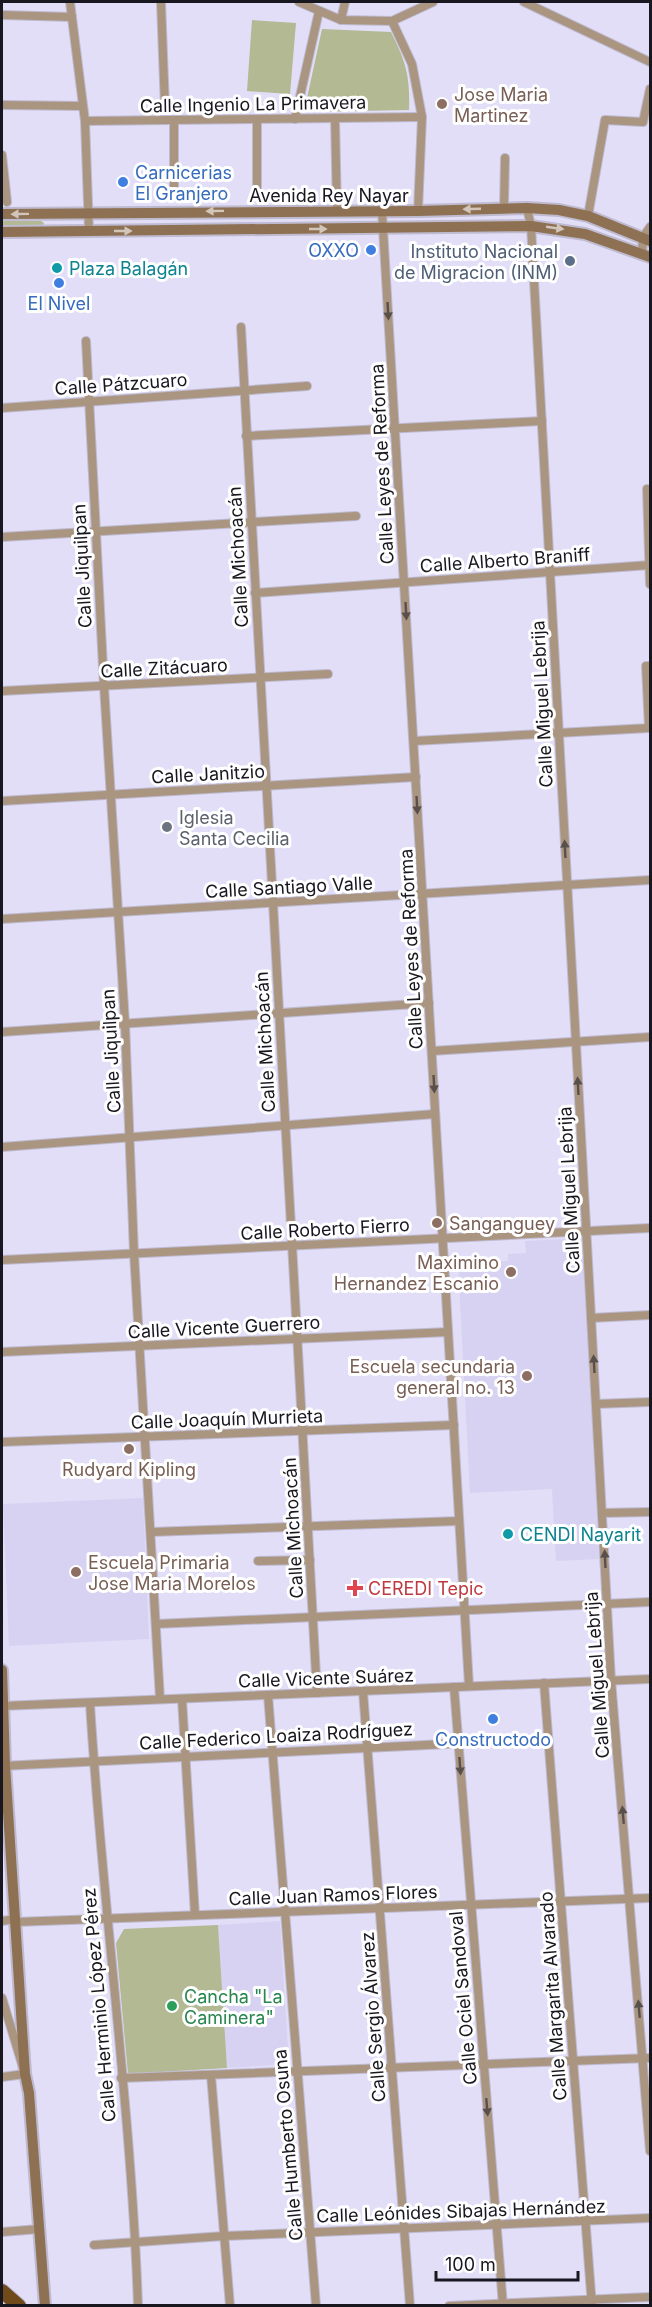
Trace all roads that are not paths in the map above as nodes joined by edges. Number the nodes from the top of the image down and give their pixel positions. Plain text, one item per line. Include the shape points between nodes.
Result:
1 (70, 2) edge
2 (161, 2) edge
3 (299, 2) edge
4 (345, 2) edge
5 (433, 2) edge
6 (524, 2) edge
7 (319, 11) junction
8 (2, 15) edge
9 (72, 17) junction
10 (341, 20) junction
11 (392, 21) junction
12 (651, 62) edge
13 (651, 89) edge
14 (2, 105) edge
15 (82, 105) junction
16 (165, 108) dead end
17 (422, 117) junction
18 (257, 119) junction
19 (295, 119) junction
20 (335, 119) junction
21 (174, 120) junction
22 (85, 121) junction
23 (2, 155) edge
24 (505, 158) dead end
25 (257, 187) dead end
26 (174, 194) dead end
27 (7, 202) dead end
28 (504, 208) junction
29 (527, 208) junction
30 (337, 211) junction
31 (382, 211) junction
32 (418, 211) junction
33 (46, 213) junction
34 (88, 213) junction
35 (2, 214) edge
36 (588, 216) junction
37 (531, 226) junction
38 (651, 227) edge
39 (384, 229) junction
40 (47, 231) junction
41 (89, 231) junction
42 (2, 232) edge
43 (647, 239) edge
44 (646, 255) edge
45 (241, 327) dead end
46 (86, 341) dead end
47 (307, 386) dead end
48 (243, 390) junction
49 (88, 401) junction
50 (2, 408) edge
51 (542, 421) junction
52 (395, 428) junction
53 (246, 436) junction
54 (647, 489) dead end
55 (356, 516) dead end
56 (251, 522) junction
57 (96, 531) junction
58 (2, 537) edge
59 (650, 565) edge
60 (550, 572) junction
61 (404, 582) junction
62 (651, 584) edge
63 (255, 593) junction
64 (651, 666) edge
65 (328, 674) dead end
66 (260, 678) junction
67 (104, 686) junction
68 (2, 691) edge
69 (559, 732) junction
70 (414, 741) junction
71 (416, 777) junction
72 (266, 786) junction
73 (111, 795) junction
74 (2, 801) edge
75 (651, 880) edge
76 (567, 885) junction
77 (423, 894) junction
78 (273, 903) junction
79 (119, 912) junction
80 (2, 919) edge
81 (429, 1002) junction
82 (279, 1013) junction
83 (125, 1023) junction
84 (2, 1032) edge
85 (651, 1037) edge
86 (576, 1042) junction
87 (432, 1051) junction
88 (435, 1114) junction
89 (285, 1125) junction
90 (131, 1137) junction
91 (2, 1148) edge
92 (651, 1228) edge
93 (586, 1231) junction
94 (443, 1238) junction
95 (292, 1246) junction
96 (134, 1253) junction
97 (2, 1260) edge
98 (651, 1315) edge
99 (591, 1318) junction
100 (448, 1332) junction
101 (297, 1339) junction
102 (140, 1346) junction
103 (2, 1352) edge
104 (651, 1402) edge
105 (596, 1404) junction
106 (454, 1425) junction
107 (302, 1431) junction
108 (144, 1438) junction
109 (2, 1442) edge
110 (651, 1512) edge
111 (602, 1513) junction
112 (459, 1521) junction
113 (308, 1526) junction
114 (151, 1532) junction
115 (310, 1560) junction
116 (258, 1561) dead end
117 (651, 1602) edge
118 (607, 1604) junction
119 (465, 1610) junction
120 (313, 1617) junction
121 (156, 1624) junction
122 (2, 1670) edge
123 (651, 1679) edge
124 (611, 1680) junction
125 (544, 1683) junction
126 (469, 1686) junction
127 (454, 1687) junction
128 (363, 1691) junction
129 (317, 1693) junction
130 (268, 1695) junction
131 (160, 1699) junction
132 (182, 1699) junction
133 (90, 1703) junction
134 (2, 1706) edge
135 (548, 1739) junction
136 (458, 1743) junction
137 (367, 1747) junction
138 (272, 1752) junction
139 (186, 1756) junction
140 (94, 1760) junction
141 (3, 1766) edge
142 (651, 1898) edge
143 (630, 1899) junction
144 (561, 1901) junction
145 (471, 1905) junction
146 (379, 1908) junction
147 (285, 1912) junction
148 (195, 1915) junction
149 (106, 1919) junction
150 (2, 1921) edge
151 (16, 1921) junction
152 (2, 1998) edge
153 (647, 2058) edge
154 (573, 2061) junction
155 (483, 2064) junction
156 (392, 2068) junction
157 (298, 2071) junction
158 (25, 2074) junction
159 (211, 2075) junction
160 (2, 2077) edge
161 (121, 2078) junction
162 (651, 2151) edge
163 (651, 2218) edge
164 (586, 2221) junction
165 (497, 2225) junction
166 (404, 2228) junction
167 (39, 2229) junction
168 (2, 2232) edge
169 (310, 2232) junction
170 (224, 2236) junction
171 (135, 2244) junction
172 (94, 2245) dead end
173 (2, 2291) edge
174 (651, 2297) edge
175 (592, 2302) edge
176 (502, 2304) edge
177 (19, 2306) edge
178 (45, 2306) edge
179 (138, 2306) edge
180 (230, 2306) edge
181 (316, 2306) edge
182 (410, 2306) edge
183 (449, 2306) edge

1 - 9 street
2 - 16 street
3 - 7 street
4 - 10 street
5 - 11 street
6 - 12 street
7 - 10 street
7 - 19 street
8 - 9 street
9 - 15 street
10 - 11 street
11 - 17 street via 412,64
13 - 36 street via 644,122 605,120
14 - 15 street
15 - 22 street
17 - 20 street, Calle Ingenio La Primavera
17 - 32 street
18 - 19 street, Calle Ingenio La Primavera
18 - 21 street, Calle Ingenio La Primavera
18 - 25 street
19 - 20 street, Calle Ingenio La Primavera
20 - 30 street
21 - 22 street, Calle Ingenio La Primavera
21 - 26 street
22 - 34 street
23 - 27 street
24 - 28 street
28 - 29 main road, Avenida Rey Nayar
28 -> 32 main road, Avenida Rey Nayar
29 - 36 main road, Avenida Rey Nayar
29 - 37 street, Calle Miguel Lebrija
30 - 31 main road, Avenida Rey Nayar
30 -> 34 main road, Avenida Rey Nayar
31 - 32 main road, Avenida Rey Nayar
31 - 39 street, Calle Leyes de Reforma
33 - 34 main road, Avenida Rey Nayar
33 -> 35 main road, Avenida Rey Nayar
33 - 40 main road
34 - 41 street
36 - 43 main road, Avenida Rey Nayar
37 - 39 main road, Avenida Rey Nayar
37 -> 44 main road, Avenida Rey Nayar via 585,234
37 - 51 street, Calle Miguel Lebrija
38 - 43 street
41 -> 39 main road, Avenida Rey Nayar
39 -> 52 street, Calle Leyes de Reforma
40 - 41 main road, Avenida Rey Nayar
40 - 42 main road, Avenida Rey Nayar
43 - 44 street
45 - 48 street, Calle Michoacán
46 - 49 street, Calle Jiquilpan
47 - 48 street, Calle Pátzcuaro
48 - 49 street, Calle Pátzcuaro
48 - 53 street, Calle Michoacán
49 - 50 street, Calle Pátzcuaro
49 - 57 street, Calle Jiquilpan
51 - 52 street
51 - 60 street, Calle Miguel Lebrija
52 - 53 street
52 - 61 street, Calle Leyes de Reforma
53 - 56 street, Calle Michoacán
54 - 59 street
55 - 56 street
56 - 57 street
56 - 63 street, Calle Michoacán
57 - 58 street
57 - 67 street, Calle Jiquilpan
59 - 60 street, Calle Alberto Braniff
59 - 62 street
60 - 61 street, Calle Alberto Braniff
60 - 69 street, Calle Miguel Lebrija
61 - 63 street, Calle Alberto Braniff
61 -> 70 street, Calle Leyes de Reforma
63 - 66 street, Calle Michoacán
64 - 69 street via 646,666 650,728
65 - 66 street, Calle Zitácuaro
66 - 67 street, Calle Zitácuaro
66 - 72 street, Calle Michoacán
67 - 68 street, Calle Zitácuaro
67 - 73 street, Calle Jiquilpan
69 - 70 street
76 -> 69 street, Calle Miguel Lebrija
70 - 71 street, Calle Leyes de Reforma
71 - 72 street, Calle Janitzio
71 -> 77 street, Calle Leyes de Reforma
72 - 73 street, Calle Janitzio
72 - 78 street, Calle Michoacán
73 - 74 street, Calle Janitzio
73 - 79 street, Calle Jiquilpan
75 - 76 street, Calle Santiago Valle
76 - 77 street, Calle Santiago Valle
76 - 86 street, Calle Miguel Lebrija
77 - 78 street, Calle Santiago Valle
77 - 81 street, Calle Leyes de Reforma
78 - 79 street, Calle Santiago Valle
78 - 82 street, Calle Michoacán
79 - 80 street, Calle Santiago Valle
79 - 83 street, Calle Jiquilpan
81 - 82 street
81 - 87 street, Calle Leyes de Reforma
82 - 83 street
82 - 89 street, Calle Michoacán
83 - 84 street
83 - 90 street, Calle Jiquilpan
85 - 86 street
86 - 87 street
93 -> 86 street, Calle Miguel Lebrija
87 -> 88 street, Calle Leyes de Reforma
88 - 89 street
88 - 94 street, Calle Leyes de Reforma
89 - 90 street
89 - 95 street, Calle Michoacán
90 - 91 street
90 - 96 street, Calle Jiquilpan
92 - 93 street, Calle Roberto Fierro
93 - 94 street, Calle Roberto Fierro
93 - 99 street, Calle Miguel Lebrija
94 - 95 street, Calle Roberto Fierro
94 - 100 street, Calle Leyes de Reforma
95 - 96 street, Calle Roberto Fierro
95 - 101 street, Calle Michoacán
96 - 97 street, Calle Roberto Fierro
96 - 102 street, Calle Jiquilpan
98 - 99 street
105 -> 99 street, Calle Miguel Lebrija
100 - 101 street, Calle Vicente Guerrero
100 - 106 street, Calle Leyes de Reforma
101 - 102 street, Calle Vicente Guerrero
101 - 107 street, Calle Michoacán
102 - 103 street, Calle Vicente Guerrero
102 - 108 street, Calle Jiquilpan
104 - 105 street
105 - 111 street, Calle Miguel Lebrija
106 - 107 street, Calle Joaquín Murrieta
106 - 112 street, Calle Leyes de Reforma
107 - 108 street, Calle Joaquín Murrieta
107 - 113 street, Calle Michoacán
108 - 109 street, Calle Joaquín Murrieta
108 - 114 street, Calle Jiquilpan
110 - 111 street
118 -> 111 street, Calle Miguel Lebrija
112 - 113 street
112 - 119 street, Calle Leyes de Reforma
113 - 114 street
113 - 115 street, Calle Michoacán
114 - 121 street, Calle Jiquilpan
115 - 116 street
115 - 120 street, Calle Michoacán
117 - 118 street
118 - 119 street
118 - 124 street, Calle Miguel Lebrija
119 - 120 street
119 - 126 street, Calle Leyes de Reforma
120 - 121 street
120 - 129 street, Calle Michoacán
121 - 131 street, Calle Jiquilpan
122 - 134 main road
123 - 124 street, Calle Vicente Suárez
124 - 125 street, Calle Vicente Suárez
143 -> 124 street, Calle Miguel Lebrija
125 - 126 street, Calle Vicente Suárez
125 - 135 street, Calle Margarita Alvarado
126 - 127 street, Calle Vicente Suárez
127 - 128 street, Calle Vicente Suárez
127 - 136 street, Calle Ociel Sandoval
128 - 129 street, Calle Vicente Suárez
128 - 137 street, Calle Sergio Álvarez
129 - 130 street, Calle Vicente Suárez
130 - 132 street, Calle Vicente Suárez
130 - 138 street, Calle Humberto Osuna
131 - 132 street, Calle Vicente Suárez
131 - 133 street, Calle Vicente Suárez
132 - 139 street
133 - 134 street, Calle Vicente Suárez
133 - 140 street, Calle Herminio López Pérez
134 - 141 main road
135 - 136 street, Calle Federico Loaiza Rodríguez
135 - 144 street, Calle Margarita Alvarado
136 - 137 street, Calle Federico Loaiza Rodríguez
136 -> 145 street, Calle Ociel Sandoval
137 - 138 street, Calle Federico Loaiza Rodríguez
137 - 146 street, Calle Sergio Álvarez
138 - 139 street, Calle Federico Loaiza Rodríguez
138 - 147 street, Calle Humberto Osuna
139 - 140 street, Calle Federico Loaiza Rodríguez
139 - 148 street
140 - 141 street, Calle Federico Loaiza Rodríguez
140 - 149 street, Calle Herminio López Pérez
141 - 151 main road
142 - 143 street, Calle Juan Ramos Flores
143 - 144 street, Calle Juan Ramos Flores
153 -> 143 street, Calle Miguel Lebrija
144 - 145 street, Calle Juan Ramos Flores
144 - 154 street, Calle Margarita Alvarado
145 - 146 street, Calle Juan Ramos Flores
145 - 155 street, Calle Ociel Sandoval
146 - 147 street, Calle Juan Ramos Flores
146 - 156 street, Calle Sergio Álvarez
147 - 148 street, Calle Juan Ramos Flores
147 - 157 street, Calle Humberto Osuna
148 - 149 street, Calle Juan Ramos Flores
149 - 151 street, Calle Juan Ramos Flores
149 - 161 street, Calle Herminio López Pérez
150 - 151 street, Calle Juan Ramos Flores
151 - 158 main road
152 - 158 street
153 - 154 street
153 - 162 street, Calle Miguel Lebrija
154 - 155 street
154 - 164 street, Calle Margarita Alvarado
155 - 156 street
155 -> 165 street, Calle Ociel Sandoval
156 - 157 street
156 - 166 street, Calle Sergio Álvarez
157 - 159 street
157 - 169 street, Calle Humberto Osuna
158 - 160 street
158 - 167 main road
159 - 161 street
159 - 170 street
161 - 171 street, Calle Herminio López Pérez
163 - 164 street, Calle Leónides Sibajas Hernández
164 - 165 street, Calle Leónides Sibajas Hernández
164 - 175 street, Calle Margarita Alvarado
165 - 166 street, Calle Leónides Sibajas Hernández
165 - 176 street, Calle Ociel Sandoval
166 - 169 street, Calle Leónides Sibajas Hernández
166 - 182 street, Calle Sergio Álvarez
167 - 168 street
167 - 178 main road
169 - 170 street, Calle Leónides Sibajas Hernández
169 - 181 street, Calle Humberto Osuna
170 - 171 street, Calle Leónides Sibajas Hernández
170 - 180 street
171 - 172 street, Calle Leónides Sibajas Hernández
171 - 179 street, Calle Herminio López Pérez
173 - 177 highway
174 - 175 street
175 - 176 street
176 - 183 street

